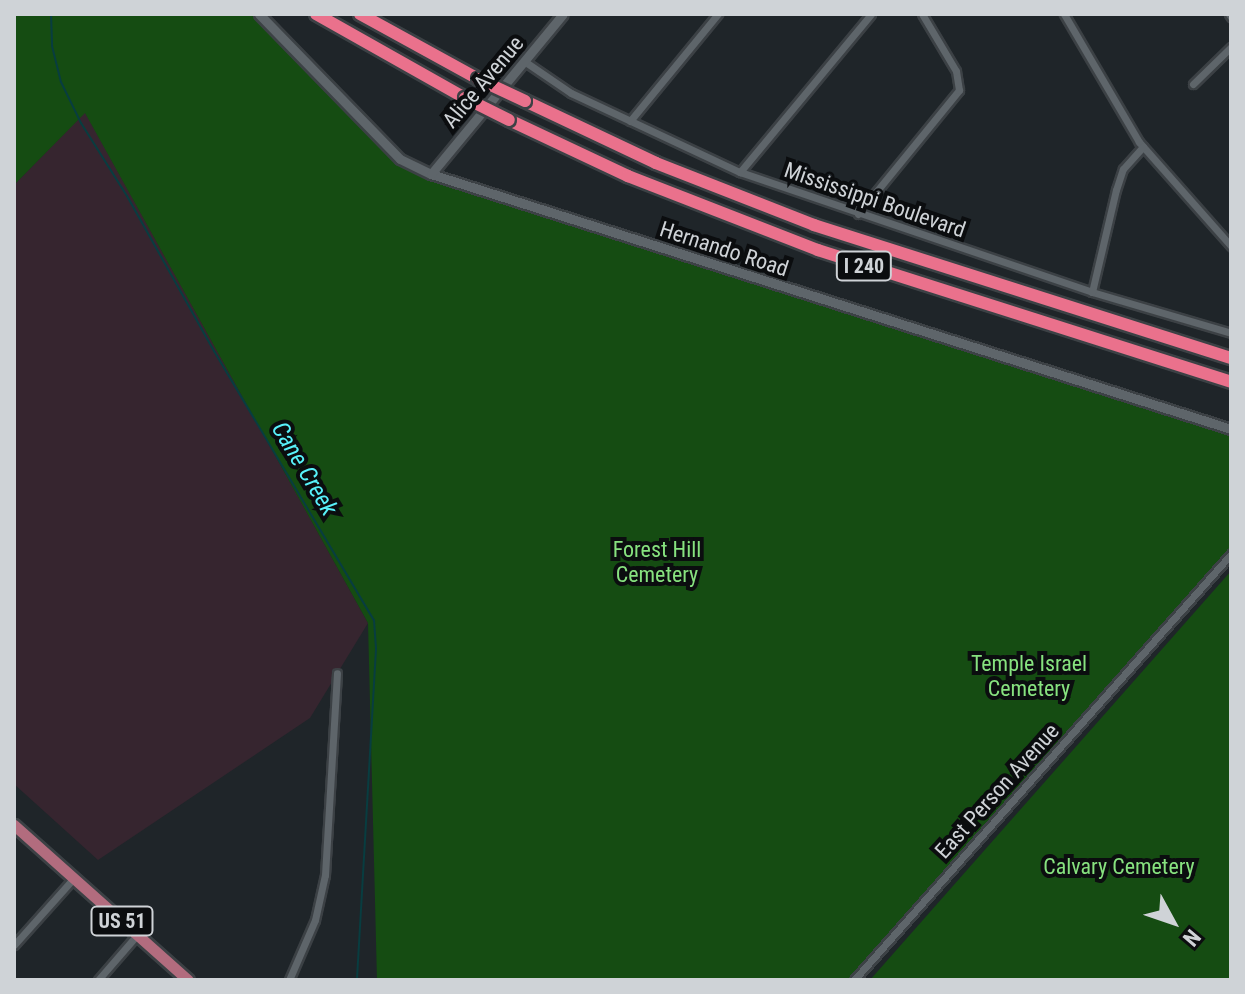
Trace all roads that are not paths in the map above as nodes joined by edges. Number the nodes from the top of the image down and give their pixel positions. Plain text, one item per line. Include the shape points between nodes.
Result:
1 (259, 14) edge
2 (316, 14) edge
3 (360, 14) edge
4 (563, 14) edge
5 (718, 14) edge
6 (871, 14) edge
7 (922, 14) edge
8 (1064, 14) edge
9 (1231, 47) edge
10 (524, 61) junction
11 (1193, 84) dead end
12 (630, 121) junction
13 (1143, 147) junction
14 (740, 172) junction
15 (431, 174) junction
16 (858, 214) junction
17 (1231, 246) edge
18 (1092, 292) junction
19 (1231, 333) edge
20 (1231, 358) edge
21 (1231, 382) edge
22 (1231, 429) edge
23 (1231, 554) edge
24 (337, 673) dead end
25 (14, 825) edge
26 (74, 878) junction
27 (137, 935) junction
28 (14, 945) edge
29 (98, 980) edge
30 (188, 980) edge
31 (289, 980) edge
32 (854, 980) edge

1 - 15 street, Hernando Road via 400,159
2 - 21 highway, I 240, bridge via 465,98 628,176 782,237
3 - 20 highway, I 240, bridge via 478,79 656,163 814,225
4 - 10 street, Alice Avenue
5 - 12 street
6 - 14 street
7 - 16 street via 956,71 959,90
8 - 13 street
9 - 11 street
10 - 12 street, Mississippi Boulevard via 571,93
10 - 15 street, Alice Avenue
12 - 14 street, Mississippi Boulevard
13 - 17 street
13 - 18 street via 1123,169
14 - 16 street, Mississippi Boulevard
15 - 22 street, Hernando Road
16 - 18 street, Mississippi Boulevard
18 - 19 street, Mississippi Boulevard
23 - 32 street, East Person Avenue
24 - 31 street via 325,875 315,920
25 - 26 main road, US 51
26 - 27 main road, US 51
26 - 28 street
27 - 29 street
27 - 30 main road, US 51

